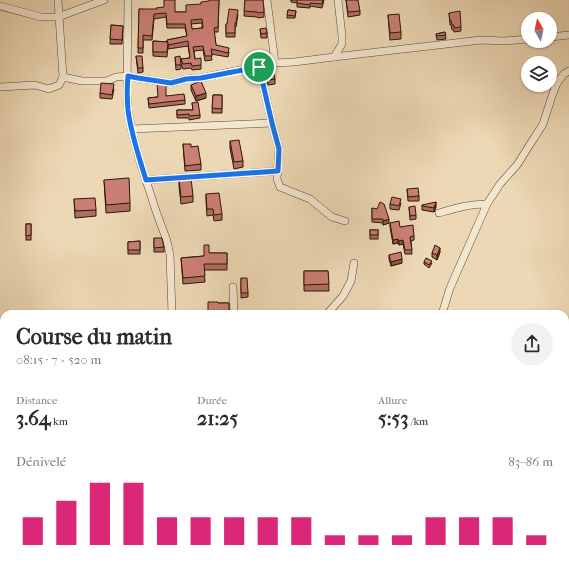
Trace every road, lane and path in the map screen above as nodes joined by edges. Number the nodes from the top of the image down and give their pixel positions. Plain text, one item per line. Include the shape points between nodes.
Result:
1 (58, 0) edge
2 (104, 0) edge
3 (128, 0) edge
4 (268, 0) edge
5 (338, 0) edge
6 (0, 6) edge
7 (58, 17) junction
8 (569, 36) edge
9 (557, 37) edge
10 (521, 40) edge
11 (334, 57) junction
12 (275, 64) junction
13 (259, 67) junction
14 (569, 71) edge
15 (128, 76) junction
16 (63, 77) junction
17 (0, 87) edge
18 (272, 123) junction
19 (132, 129) junction
20 (278, 171) junction
21 (146, 180) junction
22 (487, 204) junction
23 (440, 213) dead end
24 (345, 221) dead end
25 (354, 263) dead end
26 (233, 287) dead end
27 (172, 310) edge
28 (234, 310) edge
29 (331, 310) edge
30 (443, 310) edge

1 - 7 street
2 - 7 street
3 - 15 street
4 - 12 street
5 - 11 street via 342,44
6 - 7 street via 41,17
7 - 16 street
8 - 9 street
10 - 11 street via 481,40
11 - 12 street
12 - 13 street
13 - 15 street via 171,83
13 - 18 street
14 - 22 street via 557,83 543,124 530,146
15 - 16 street via 107,81 82,81
15 - 19 street via 128,110
16 - 17 street via 59,85 49,89 35,84
18 - 19 street
18 - 20 street via 279,149
19 - 21 street
20 - 21 street
20 - 24 street via 280,188 310,199 332,217
21 - 27 street via 170,255
22 - 23 street via 461,206
22 - 30 street via 450,288
25 - 29 street via 351,281 343,296
26 - 28 street

